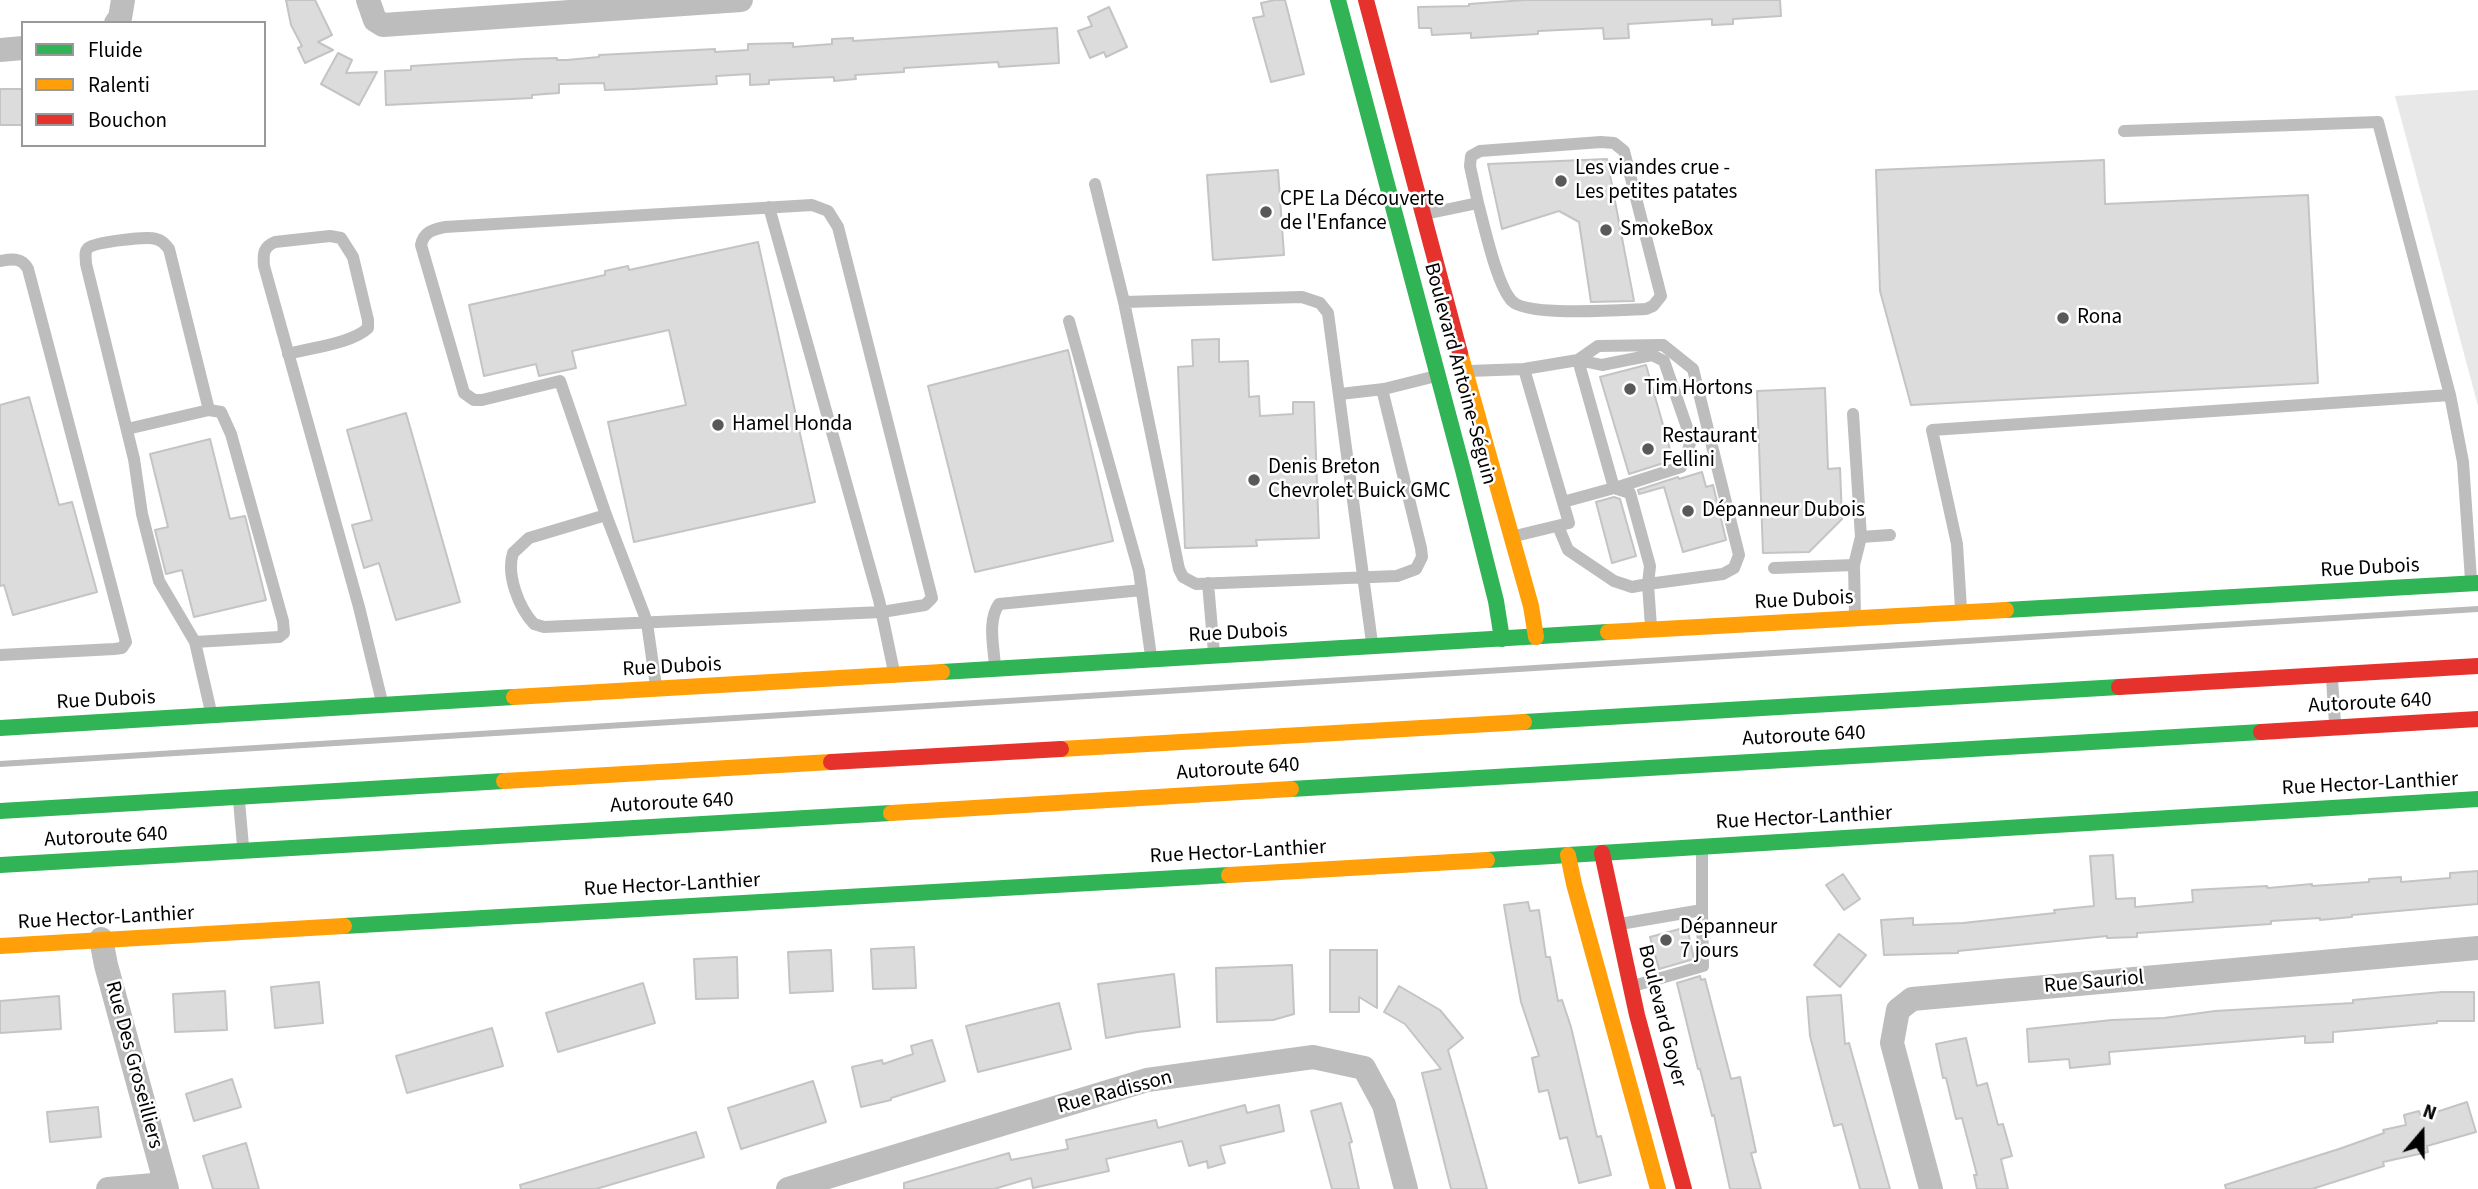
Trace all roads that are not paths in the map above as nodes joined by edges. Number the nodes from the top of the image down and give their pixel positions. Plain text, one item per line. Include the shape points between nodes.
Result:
1 (123, 0) edge
2 (368, 0) edge
3 (741, 0) edge
4 (1338, 0) edge
5 (1366, 0) edge
6 (610, 4) edge
7 (118, 21) edge
8 (21, 48) edge
9 (0, 50) edge
10 (2124, 131) dead end
11 (1094, 184) dead end
12 (1478, 203) junction
13 (769, 207) junction
14 (1424, 215) junction
15 (1396, 221) junction
16 (0, 261) edge
17 (1124, 302) junction
18 (1069, 321) dead end
19 (288, 354) junction
20 (1578, 360) junction
21 (1524, 369) junction
22 (1465, 371) junction
23 (1438, 376) junction
24 (1382, 389) junction
25 (1340, 394) junction
26 (2450, 395) junction
27 (209, 410) junction
28 (1853, 414) dead end
29 (127, 429) junction
30 (1614, 488) junction
31 (1563, 502) junction
32 (606, 515) junction
33 (1558, 526) junction
34 (1890, 535) dead end
35 (1511, 537) junction
36 (1861, 537) junction
37 (1854, 565) junction
38 (1774, 568) dead end
39 (1363, 577) junction
40 (1208, 583) junction
41 (2474, 583) edge
42 (1648, 584) junction
43 (1142, 590) junction
44 (882, 612) junction
45 (1962, 613) junction
46 (1855, 619) junction
47 (647, 623) junction
48 (1651, 631) junction
49 (1536, 637) junction
50 (1502, 639) junction
51 (194, 642) junction
52 (1372, 647) junction
53 (0, 655) edge
54 (1214, 656) junction
55 (1152, 660) junction
56 (2478, 666) edge
57 (996, 669) junction
58 (894, 675) junction
59 (2332, 675) junction
60 (656, 690) junction
61 (383, 706) junction
62 (0, 711) edge
63 (212, 716) junction
64 (2478, 719) edge
65 (2335, 727) junction
66 (1, 728) edge
67 (239, 797) junction
68 (2478, 799) edge
69 (0, 811) edge
70 (1702, 846) junction
71 (243, 851) junction
72 (1602, 853) junction
73 (1568, 855) junction
74 (0, 865) edge
75 (1702, 910) junction
76 (1617, 925) junction
77 (101, 939) junction
78 (0, 946) edge
79 (2478, 948) edge
80 (1633, 986) junction
81 (166, 1187) edge
82 (108, 1189) edge
83 (788, 1189) edge
84 (1406, 1189) edge
85 (1658, 1189) edge
86 (1684, 1189) edge
87 (1931, 1189) edge

1 - 7 street
2 - 6 street via 375,20 383,25
3 - 6 street
4 - 15 main road, Boulevard Antoine-Séguin
5 - 14 main road, Boulevard Antoine-Séguin
8 - 9 street
10 - 26 lane via 2378,122
11 - 17 lane
12 - 12 lane via 1503,287 1522,308 1646,309 1661,296 1624,150 1614,143 1479,151 1471,156 1470,166
12 - 14 lane
13 - 32 lane via 446,227 430,230 423,237 421,245 464,393 482,400 560,381
13 - 44 lane
13 - 44 lane via 821,207 838,227 932,598 925,605
14 - 15 street
14 - 22 main road, Boulevard Antoine-Séguin
15 - 23 main road, Boulevard Antoine-Séguin
16 - 53 lane via 17,259 28,269 126,642 114,649
17 - 25 lane via 1302,297 1320,303 1328,313
17 - 40 lane via 1179,569 1196,584
18 - 43 lane
19 - 19 lane via 264,266 267,245 341,238 353,257 368,328 352,338
19 - 61 lane
20 - 21 lane
20 - 30 lane
20 - 30 lane via 1602,365 1652,355 1664,361 1690,439 1681,467
20 - 42 lane via 1598,346 1663,345 1693,369 1739,555 1734,568 1723,574
21 - 22 lane
21 - 31 lane
22 - 23 street
22 - 35 main road, Boulevard Antoine-Séguin
23 - 24 lane
23 - 50 main road, Boulevard Antoine-Séguin
24 - 25 lane
24 - 39 lane via 1422,557 1407,574
25 - 39 lane
26 - 41 lane via 2463,462
26 - 45 lane via 1932,430 1957,544
27 - 29 lane
27 - 29 lane via 169,249 153,237 100,243 86,252 86,264
27 - 51 lane via 221,412 231,434 284,633
28 - 36 lane
29 - 51 lane via 144,527 159,581
30 - 31 lane
30 - 42 lane via 1630,493 1650,566
31 - 33 lane via 1569,523
32 - 47 lane
32 - 47 lane via 529,538 520,545 511,561 518,596 528,618 544,627
33 - 35 lane
33 - 42 lane via 1568,550 1614,581 1632,587
34 - 36 lane
35 - 49 main road, Boulevard Antoine-Séguin
36 - 37 lane
37 - 38 lane
37 - 46 lane
39 - 40 lane
39 - 52 lane
40 - 54 lane
41 - 45 main road, Rue Dubois
42 - 48 lane
43 - 55 lane
43 - 57 lane via 999,604 992,621
44 - 47 lane
44 - 58 lane
45 - 46 main road, Rue Dubois
46 - 48 main road, Rue Dubois
47 - 60 lane
48 - 49 main road, Rue Dubois
49 - 50 main road, Rue Dubois
50 - 52 main road, Rue Dubois
51 - 63 lane
52 - 54 main road, Rue Dubois
54 - 55 main road, Rue Dubois
55 - 57 main road, Rue Dubois
56 - 59 main road, Autoroute 640
57 - 58 main road, Rue Dubois
58 - 60 main road, Rue Dubois
59 - 65 lane
59 - 67 main road, Autoroute 640
60 - 61 main road, Rue Dubois
61 - 63 main road, Rue Dubois
62 - 66 lane
63 - 66 main road, Rue Dubois
64 - 65 main road, Autoroute 640
65 - 71 main road, Autoroute 640
67 - 69 main road, Autoroute 640
67 - 71 lane
68 - 70 main road, Rue Hector-Lanthier
70 - 72 main road, Rue Hector-Lanthier
70 - 75 lane
71 - 74 main road, Autoroute 640
72 - 73 main road, Rue Hector-Lanthier
72 - 76 main road, Boulevard Goyer
73 - 77 main road, Rue Hector-Lanthier
73 - 85 main road
75 - 76 lane
75 - 80 lane via 1703,966
76 - 80 main road, Boulevard Goyer
77 - 78 main road, Rue Hector-Lanthier
77 - 81 street, Rue Des Groseilliers
79 - 87 street, Rue Sauriol via 1912,999 1898,1010 1892,1043
80 - 86 main road, Boulevard Goyer
81 - 82 street
83 - 84 street, Rue Radisson via 1147,1080 1313,1057 1364,1068 1384,1105

